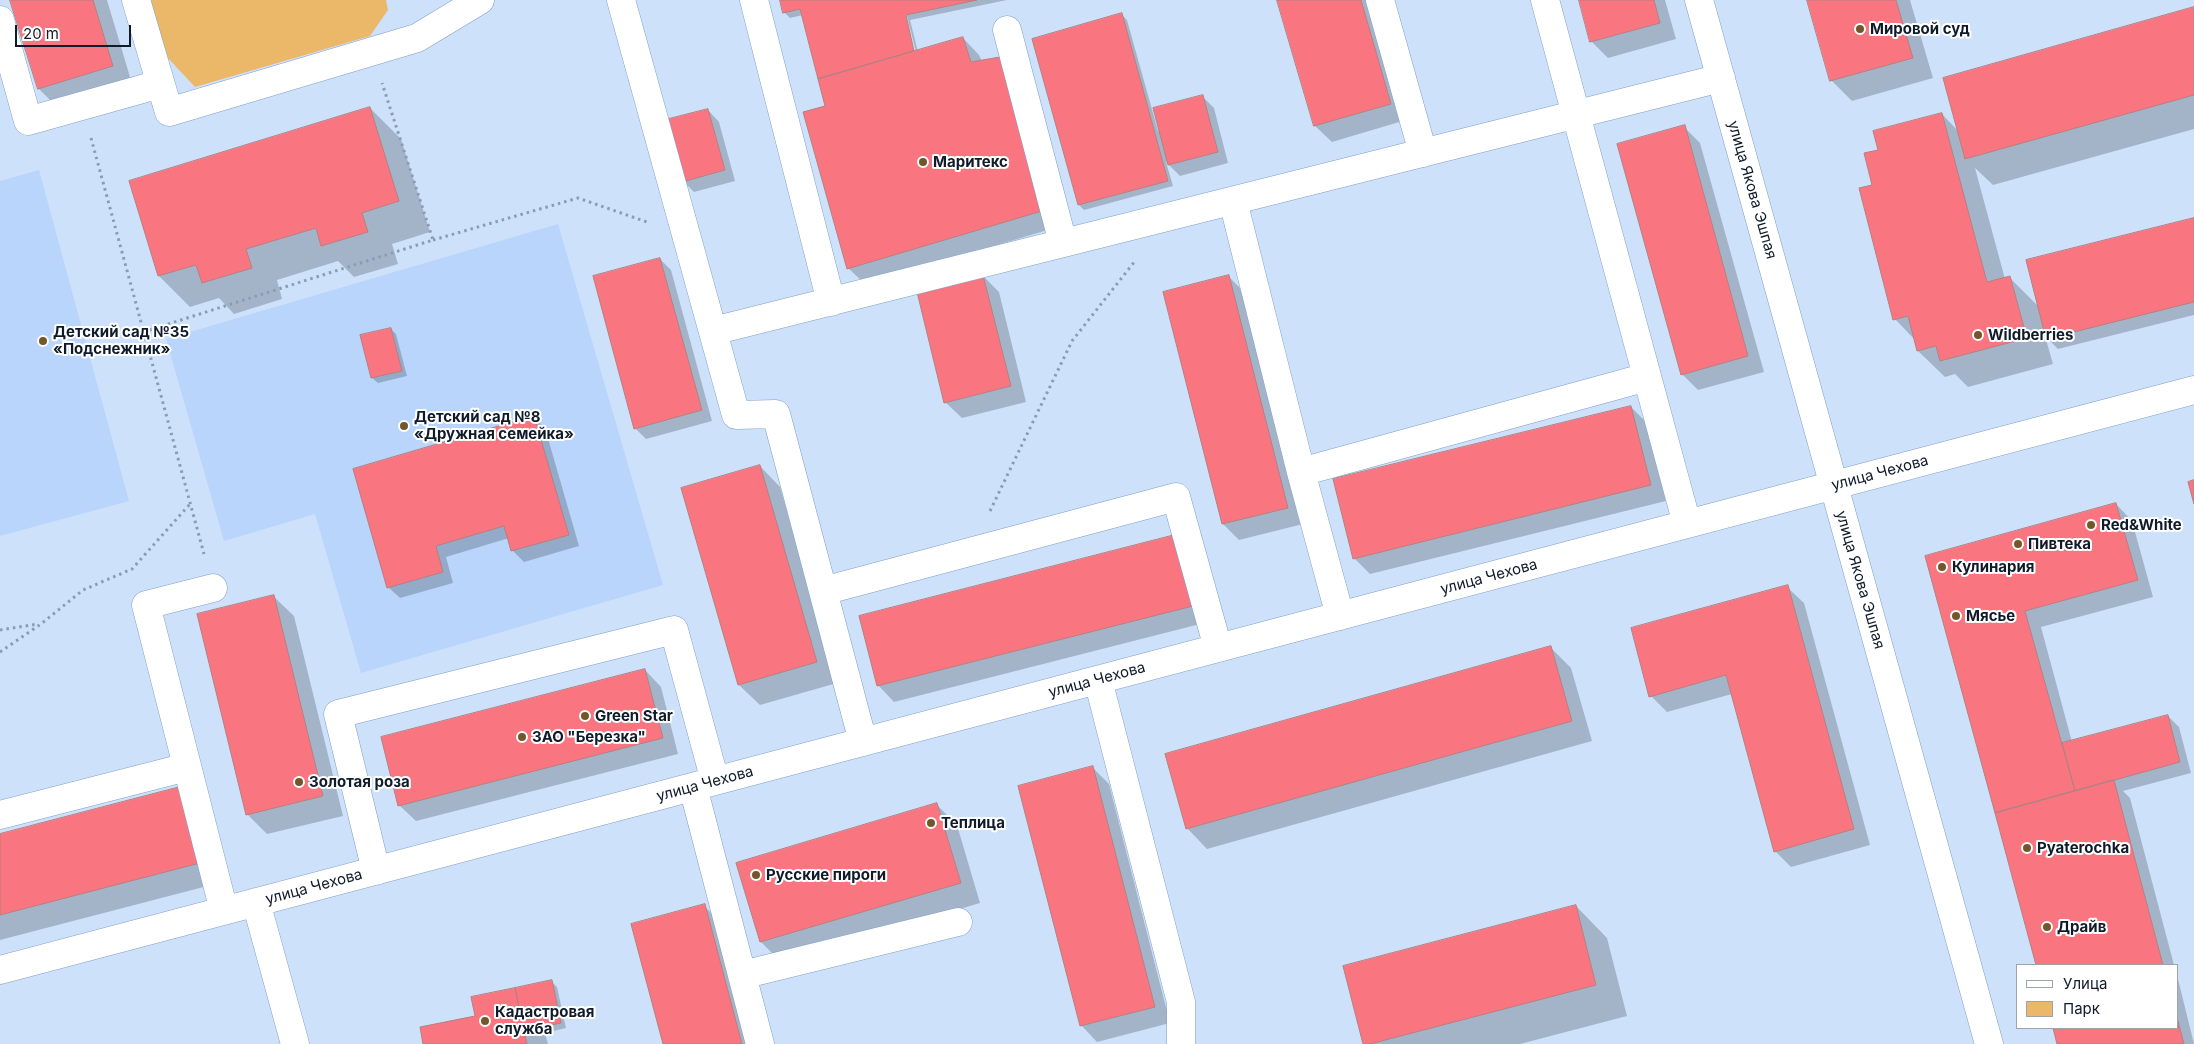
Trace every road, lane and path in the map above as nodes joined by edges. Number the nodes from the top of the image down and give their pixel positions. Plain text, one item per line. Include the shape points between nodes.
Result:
1 (136, 0) edge
2 (480, 0) edge
3 (621, 0) edge
4 (754, 0) edge
5 (1380, 0) edge
6 (1545, 0) edge
7 (1699, 0) edge
8 (0, 20) edge
9 (1007, 30) dead end
10 (372, 51) junction
11 (1721, 78) junction
12 (160, 84) junction
13 (82, 106) junction
14 (1576, 115) junction
15 (1423, 153) junction
16 (1233, 201) junction
17 (1170, 216) junction
18 (686, 236) junction
19 (433, 240) junction
20 (1063, 243) junction
21 (831, 302) junction
22 (713, 331) junction
23 (143, 332) junction
24 (1647, 377) junction
25 (2194, 390) edge
26 (1301, 472) junction
27 (1834, 485) junction
28 (190, 504) junction
29 (1687, 524) junction
30 (970, 552) junction
31 (213, 588) joint
32 (822, 592) junction
33 (1340, 616) junction
34 (42, 624) junction
35 (0, 630) edge
36 (1218, 648) junction
37 (0, 652) edge
38 (1098, 680) junction
39 (863, 742) junction
40 (187, 767) junction
41 (704, 784) junction
42 (0, 815) edge
43 (376, 871) junction
44 (256, 902) junction
45 (224, 911) junction
46 (958, 922) dead end
47 (0, 970) edge
48 (742, 975) junction
49 (295, 1044) edge
50 (760, 1044) edge
51 (1181, 1044) edge
52 (1989, 1044) edge

1 - 12 street
2 - 10 street via 417,38
3 - 18 street
4 - 21 street
5 - 15 street
6 - 14 street
7 - 11 street, улица Якова Эшпая
8 - 13 street via 28,121
9 - 20 street
10 - 12 street via 169,112
10 - 19 path
11 - 14 street
11 - 27 street, улица Якова Эшпая
12 - 13 street
13 - 23 path
14 - 15 street
14 - 24 street
15 - 16 street
16 - 17 street
16 - 26 street
17 - 20 street
17 - 30 path via 1072,340
18 - 19 path via 578,198
18 - 22 street
19 - 23 path
20 - 21 street
21 - 22 street
22 - 32 street via 736,414 776,414
23 - 28 path
24 - 26 street
24 - 29 street
25 - 27 street, улица Чехова
26 - 33 street
27 - 29 street, улица Чехова
27 - 52 street, улица Якова Эшпая
28 - 31 path
28 - 34 path via 132,570 83,590
29 - 33 street, улица Чехова
30 - 32 street
30 - 36 street via 1176,497
31 - 40 street via 146,604
32 - 39 street
33 - 36 street, улица Чехова
34 - 35 path
34 - 37 path
36 - 38 street, улица Чехова
38 - 39 street, улица Чехова
38 - 51 street via 1181,1002
39 - 41 street, улица Чехова
40 - 42 street
40 - 45 street
41 - 43 street, улица Чехова
41 - 43 street via 674,630 338,714
41 - 48 street
43 - 44 street, улица Чехова
44 - 45 street, улица Чехова
44 - 49 street
45 - 47 street, улица Чехова
46 - 48 street
48 - 50 street

